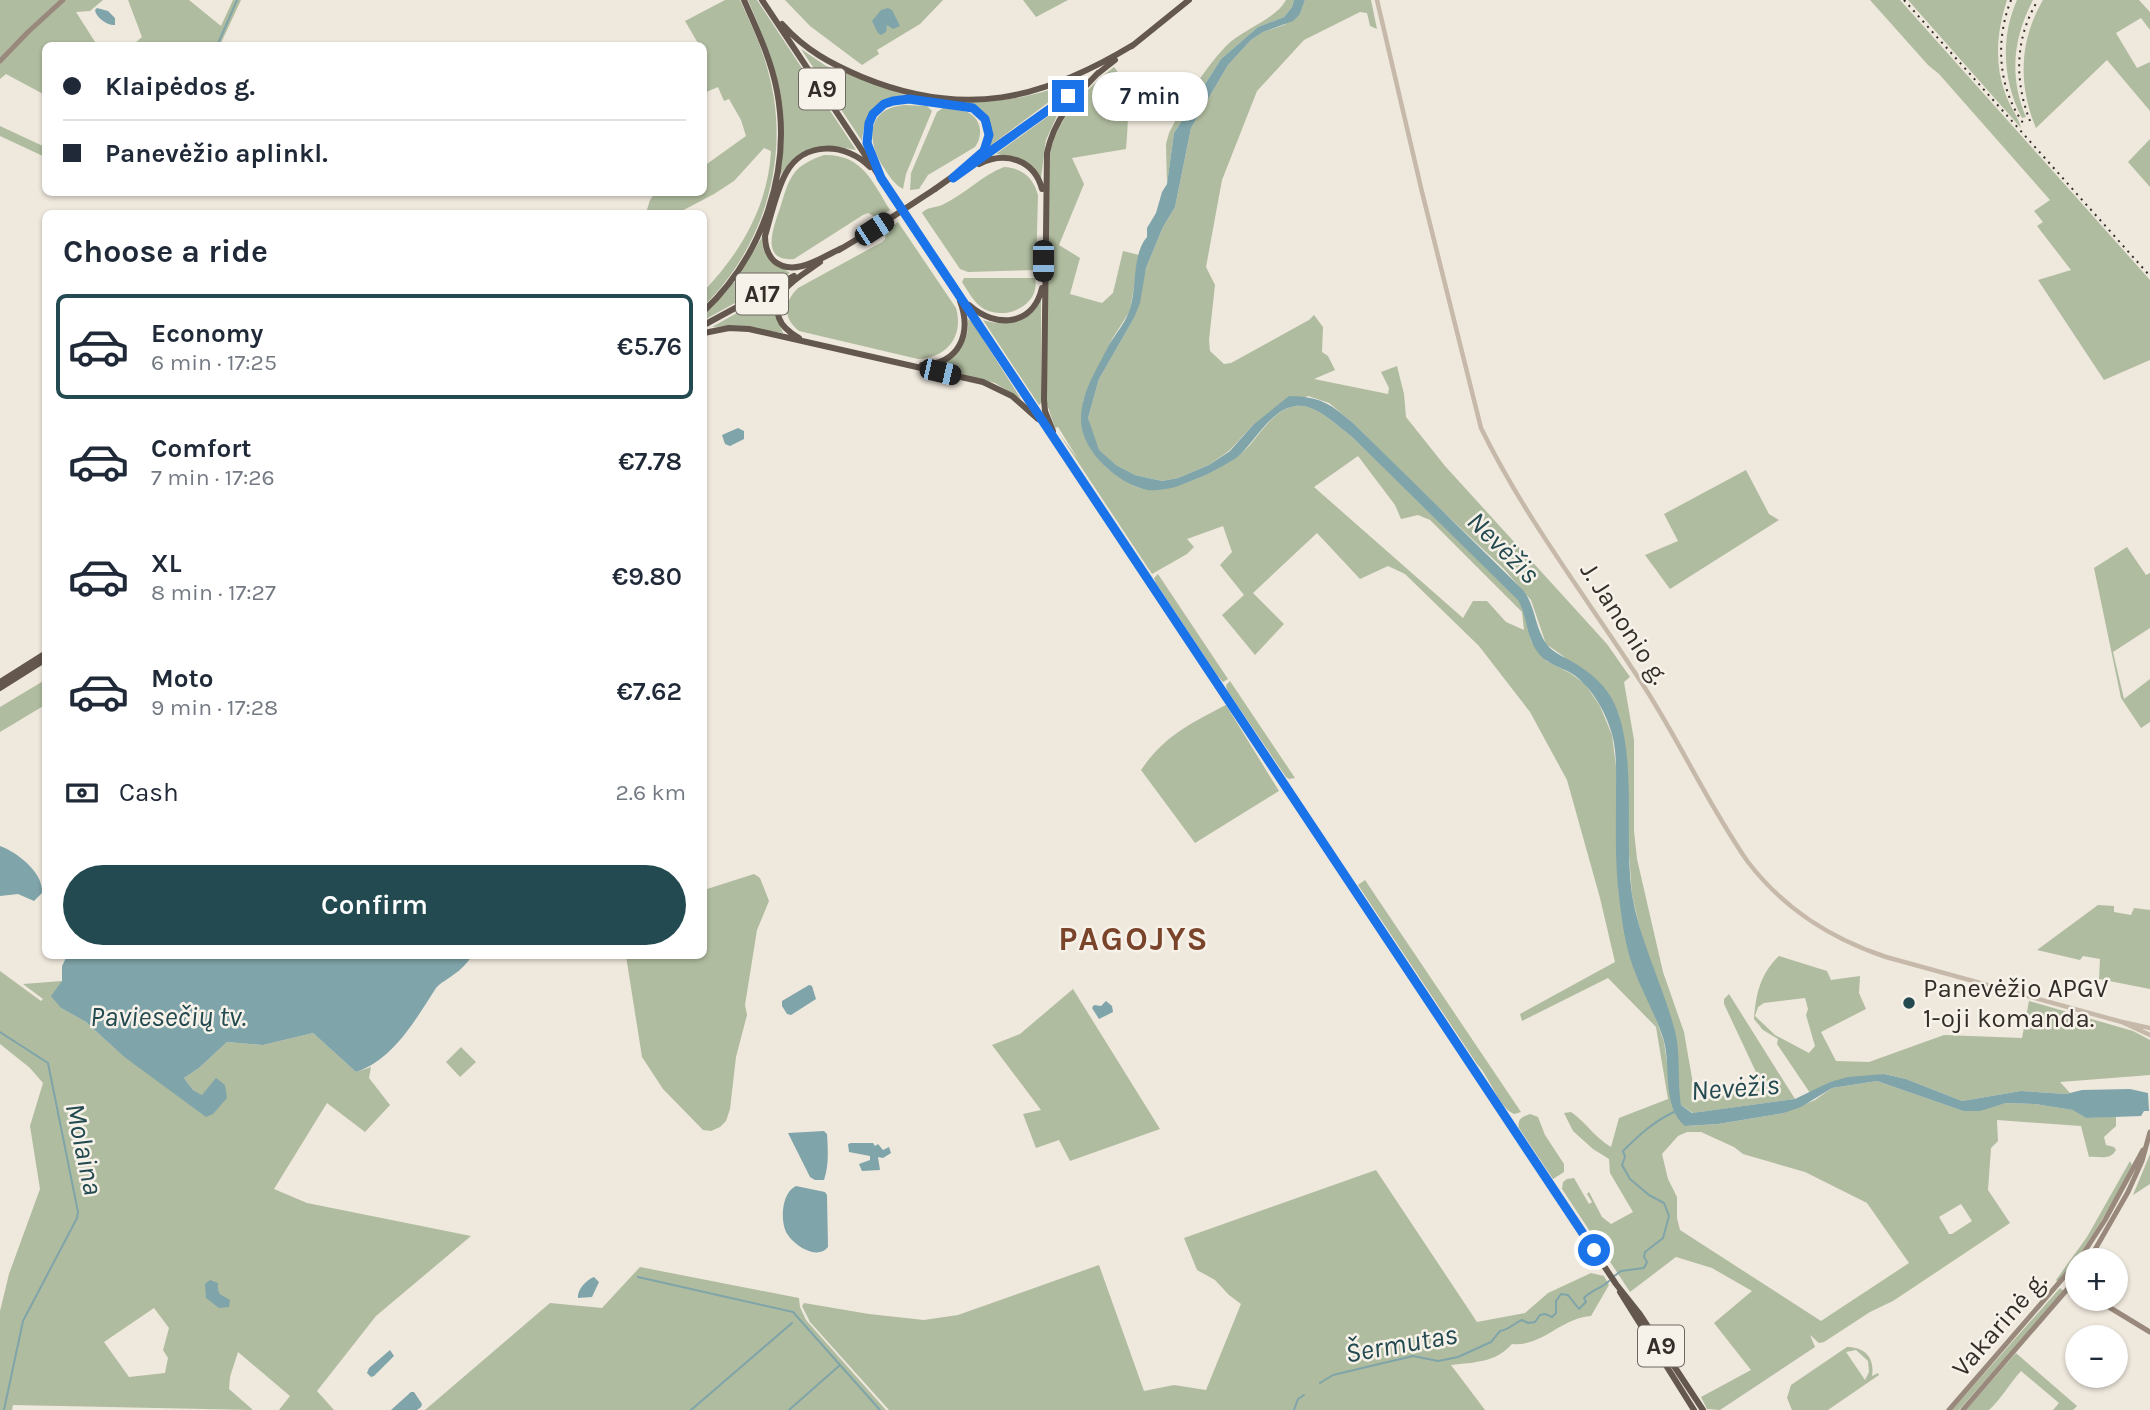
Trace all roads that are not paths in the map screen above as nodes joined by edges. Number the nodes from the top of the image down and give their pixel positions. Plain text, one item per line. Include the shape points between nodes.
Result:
1 (64, 0) edge
2 (744, 0) edge
3 (762, 0) edge
4 (1189, 0) edge
5 (1377, 0) edge
6 (1133, 45) junction
7 (0, 61) edge
8 (1098, 73) junction
9 (881, 178) junction
10 (953, 178) junction
11 (842, 248) junction
12 (820, 262) junction
13 (953, 286) junction
14 (961, 298) junction
15 (707, 308) edge
16 (707, 323) edge
17 (707, 332) edge
18 (1049, 431) junction
19 (1061, 449) junction
20 (42, 656) edge
21 (42, 662) edge
22 (0, 682) edge
23 (0, 688) edge
24 (2122, 1023) junction
25 (2150, 1028) edge
26 (2150, 1035) edge
27 (2150, 1132) edge
28 (2145, 1147) junction
29 (2087, 1248) edge
30 (2096, 1248) edge
31 (2064, 1279) edge
32 (1616, 1284) junction
33 (2065, 1298) edge
34 (2115, 1311) edge
35 (2150, 1332) edge
36 (1694, 1410) edge
37 (1703, 1410) edge
38 (1950, 1410) edge
39 (1963, 1410) edge

1 - 7 main road
2 - 15 highway via 777,91 779,166 756,240 733,279
3 - 6 highway via 795,39 821,58 872,81 928,97 981,100 1033,92 1080,75
3 - 9 highway, A9
4 - 6 highway, A17
5 - 24 street, J. Janonio g. via 1481,428 1498,463 1645,688 1748,862 1786,904 1853,945
6 - 8 highway, A17
8 - 10 highway, A17
8 - 19 highway via 1058,120 1045,163 1044,400
9 - 10 highway via 867,143 869,123 884,104 909,99 973,108 985,119 989,135 984,151
9 - 11 highway via 855,154 830,148 809,153 786,173 765,236 771,257 782,266 796,268
9 - 13 highway, A9
10 - 11 highway, A17, bridge
10 - 14 highway via 989,159 1007,157 1034,172 1043,198 1042,282 1036,303 1021,317 1002,321 979,314
11 - 12 highway, A17
12 - 13 highway via 781,295 778,311 786,329 799,338 916,364 942,361 961,343 965,318
12 - 16 highway, A17
13 - 14 highway, A9
14 - 18 highway, A9
17 - 18 highway via 729,328 762,332 983,382 1019,401
18 - 19 highway, A9
19 - 32 highway, A9
20 - 22 highway
21 - 23 highway
24 - 25 street, J. Janonio g.
24 - 26 street, J. Janonio g.
27 - 28 main road, Vakarinė g.
28 - 29 main road, Vakarinė g.
28 - 30 main road, Vakarinė g. via 2128,1192
31 - 38 main road, Vakarinė g.
32 - 36 highway, A9
32 - 37 highway, A9
33 - 39 main road, Vakarinė g.
34 - 35 main road

